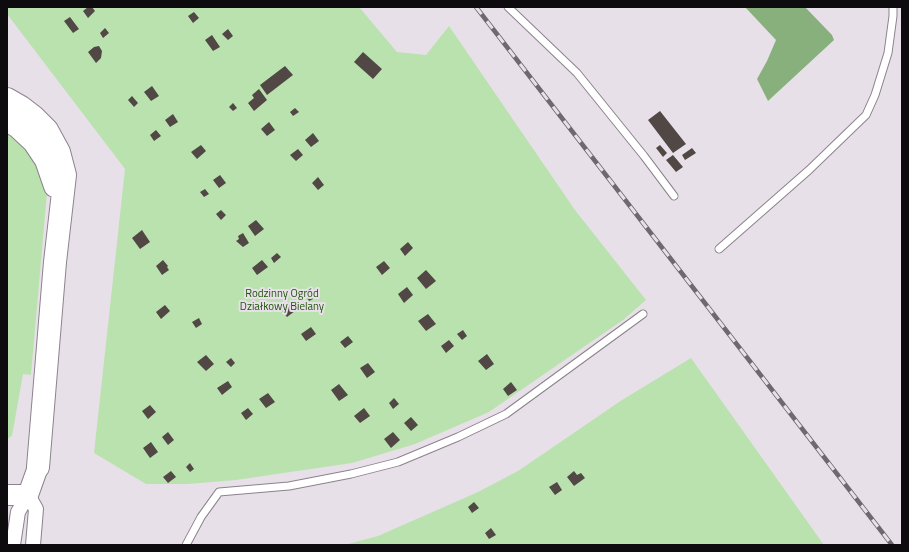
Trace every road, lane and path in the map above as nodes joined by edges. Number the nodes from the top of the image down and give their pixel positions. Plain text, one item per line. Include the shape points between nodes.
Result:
1 (508, 7) edge
2 (893, 7) edge
3 (7, 99) edge
4 (7, 120) edge
5 (674, 196) dead end
6 (59, 219) junction
7 (719, 249) dead end
8 (643, 314) dead end
9 (38, 467) joint
10 (7, 495) edge
11 (28, 495) junction
12 (13, 545) edge
13 (33, 545) edge
14 (186, 545) edge

1 - 5 lane via 577,73
2 - 7 lane via 888,52 866,115 809,170
3 - 6 main road via 34,117 47,130 56,146 65,175
4 - 6 main road via 34,142 46,160 54,181
6 - 9 main road
8 - 14 lane via 506,414 458,437 398,462 350,474 289,486 219,492 201,517
9 - 11 main road
10 - 11 main road
11 - 12 street via 18,512
11 - 13 street via 36,509

